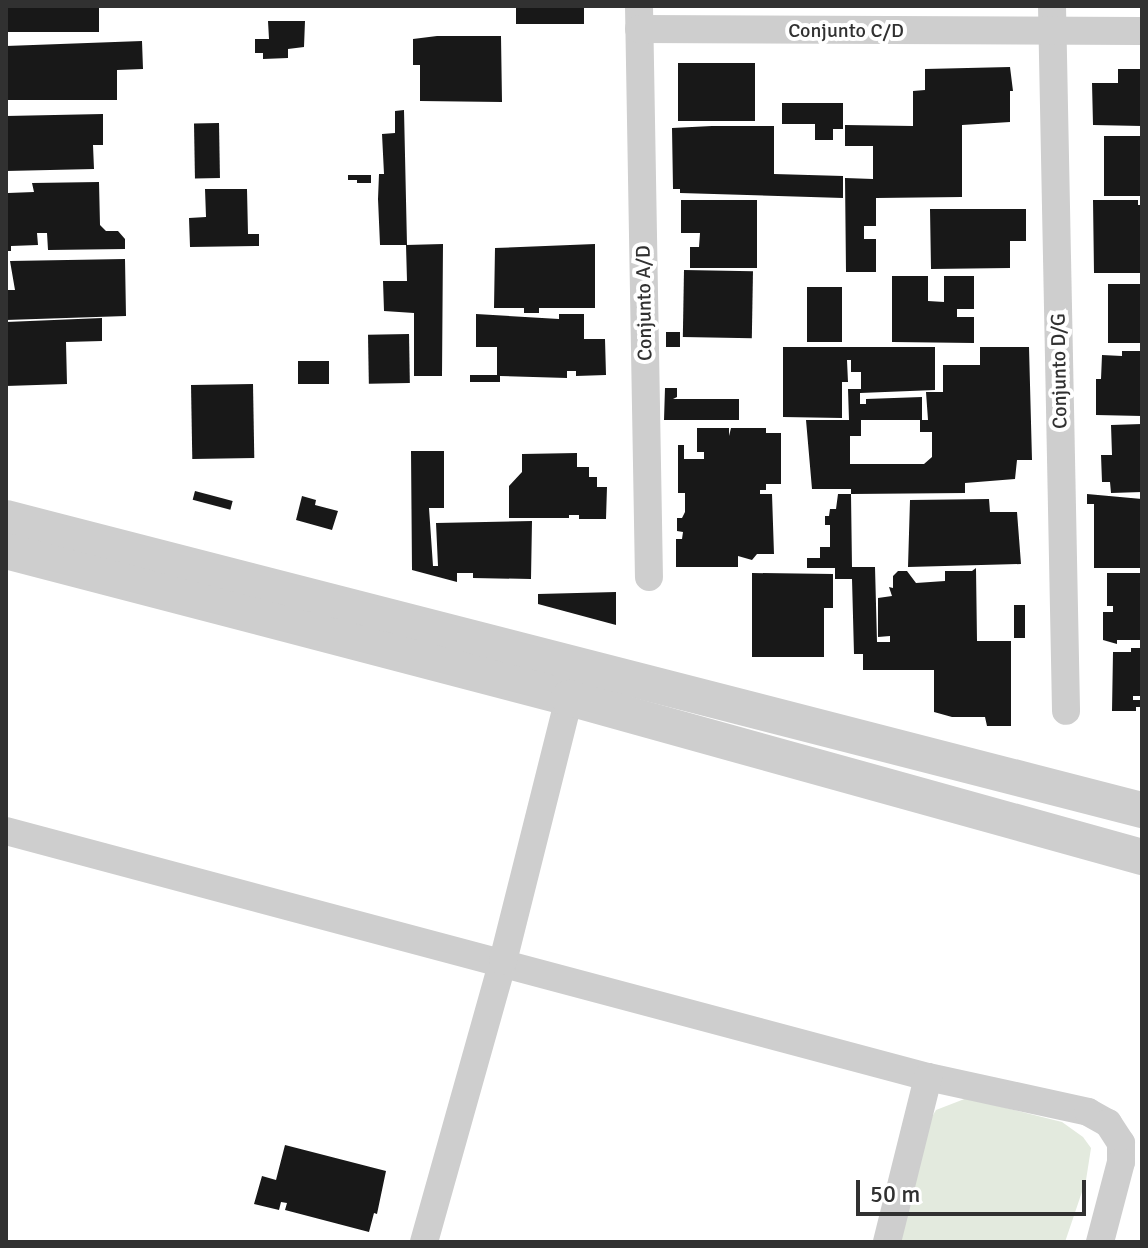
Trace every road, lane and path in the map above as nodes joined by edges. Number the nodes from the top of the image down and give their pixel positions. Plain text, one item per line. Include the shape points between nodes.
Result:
1 (639, 18) edge
2 (1052, 18) edge
3 (1142, 31) edge
4 (6, 518) edge
5 (6, 551) edge
6 (649, 577) dead end
7 (569, 698) junction
8 (1066, 711) dead end
9 (1142, 810) edge
10 (6, 831) edge
11 (1142, 857) edge
12 (503, 961) junction
13 (928, 1077) junction
14 (424, 1242) edge
15 (887, 1242) edge
16 (1100, 1242) edge

1 - 2 street, Conjunto C/D
1 - 6 street, Conjunto A/D
2 - 3 street, Conjunto C/D
2 - 8 street, Conjunto D/G
4 - 9 street
5 - 7 street
7 - 11 street
7 - 12 street
10 - 12 street
12 - 13 street
12 - 14 street
13 - 15 street
13 - 16 street via 1088,1112 1108,1123 1121,1143 1121,1162

